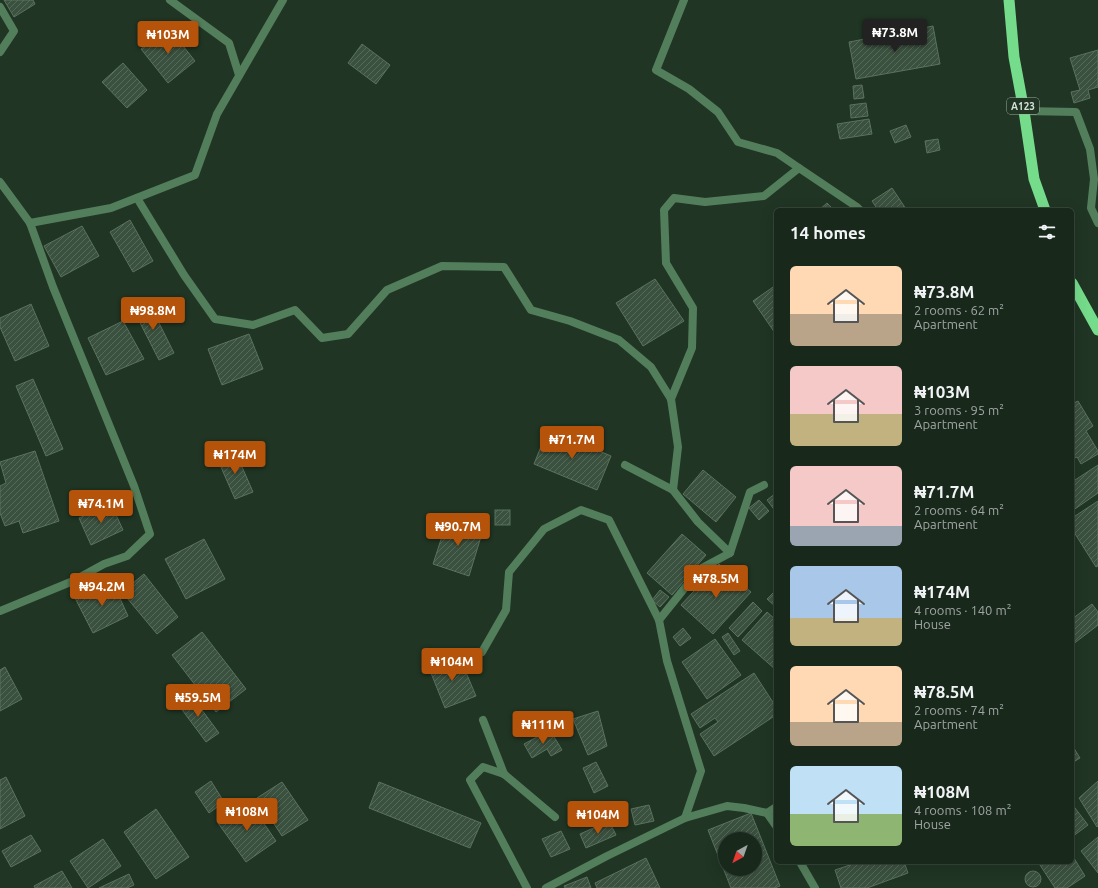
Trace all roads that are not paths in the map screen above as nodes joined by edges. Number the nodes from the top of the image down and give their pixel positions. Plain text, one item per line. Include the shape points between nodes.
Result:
1 (170, 0) edge
2 (283, 0) edge
3 (684, 0) edge
4 (1009, 0) edge
5 (0, 7) edge
6 (0, 52) edge
7 (239, 75) junction
8 (1024, 111) junction
9 (1094, 149) edge
10 (799, 168) junction
11 (0, 182) edge
12 (137, 198) junction
13 (858, 208) edge
14 (1044, 208) edge
15 (30, 223) junction
16 (1098, 223) edge
17 (1074, 287) edge
18 (1098, 330) edge
19 (671, 399) junction
20 (625, 465) dead end
21 (764, 485) dead end
22 (673, 490) junction
23 (730, 553) junction
24 (0, 611) edge
25 (659, 620) junction
26 (482, 652) dead end
27 (483, 720) dead end
28 (504, 774) junction
29 (774, 808) edge
30 (767, 813) junction
31 (555, 817) dead end
32 (685, 818) junction
33 (774, 823) edge
34 (801, 864) edge
35 (527, 888) edge
36 (546, 888) edge
37 (815, 888) edge

1 - 7 street via 229,43
2 - 7 street
3 - 10 street via 656,70 689,89 718,112 738,142 777,153
4 - 8 highway, A123 via 1014,57
5 - 6 street via 14,32
7 - 12 street via 217,114 195,175
8 - 9 street via 1076,112
8 - 14 highway, A123 via 1034,179
9 - 16 street via 1091,208
10 - 13 street
10 - 19 street via 764,196 705,202 674,198 664,210 666,263 693,308 692,348
11 - 15 street
12 - 15 street via 111,208
12 - 19 street via 184,274 216,319 253,325 295,310 322,338 348,334 386,290 442,266 504,267 531,310 619,340 651,367
15 - 24 street via 134,486 150,534 127,556
17 - 18 highway
19 - 22 street via 678,447
20 - 22 street
21 - 23 street via 750,492
22 - 23 street via 698,522
23 - 25 street via 700,569
25 - 26 street via 609,520 581,510 544,529 509,572 506,610
25 - 32 street via 667,661 701,771
27 - 28 street
28 - 31 street
28 - 35 street via 483,767 470,780
29 - 30 street
30 - 32 street via 727,806
30 - 33 street
32 - 36 street
34 - 37 street

